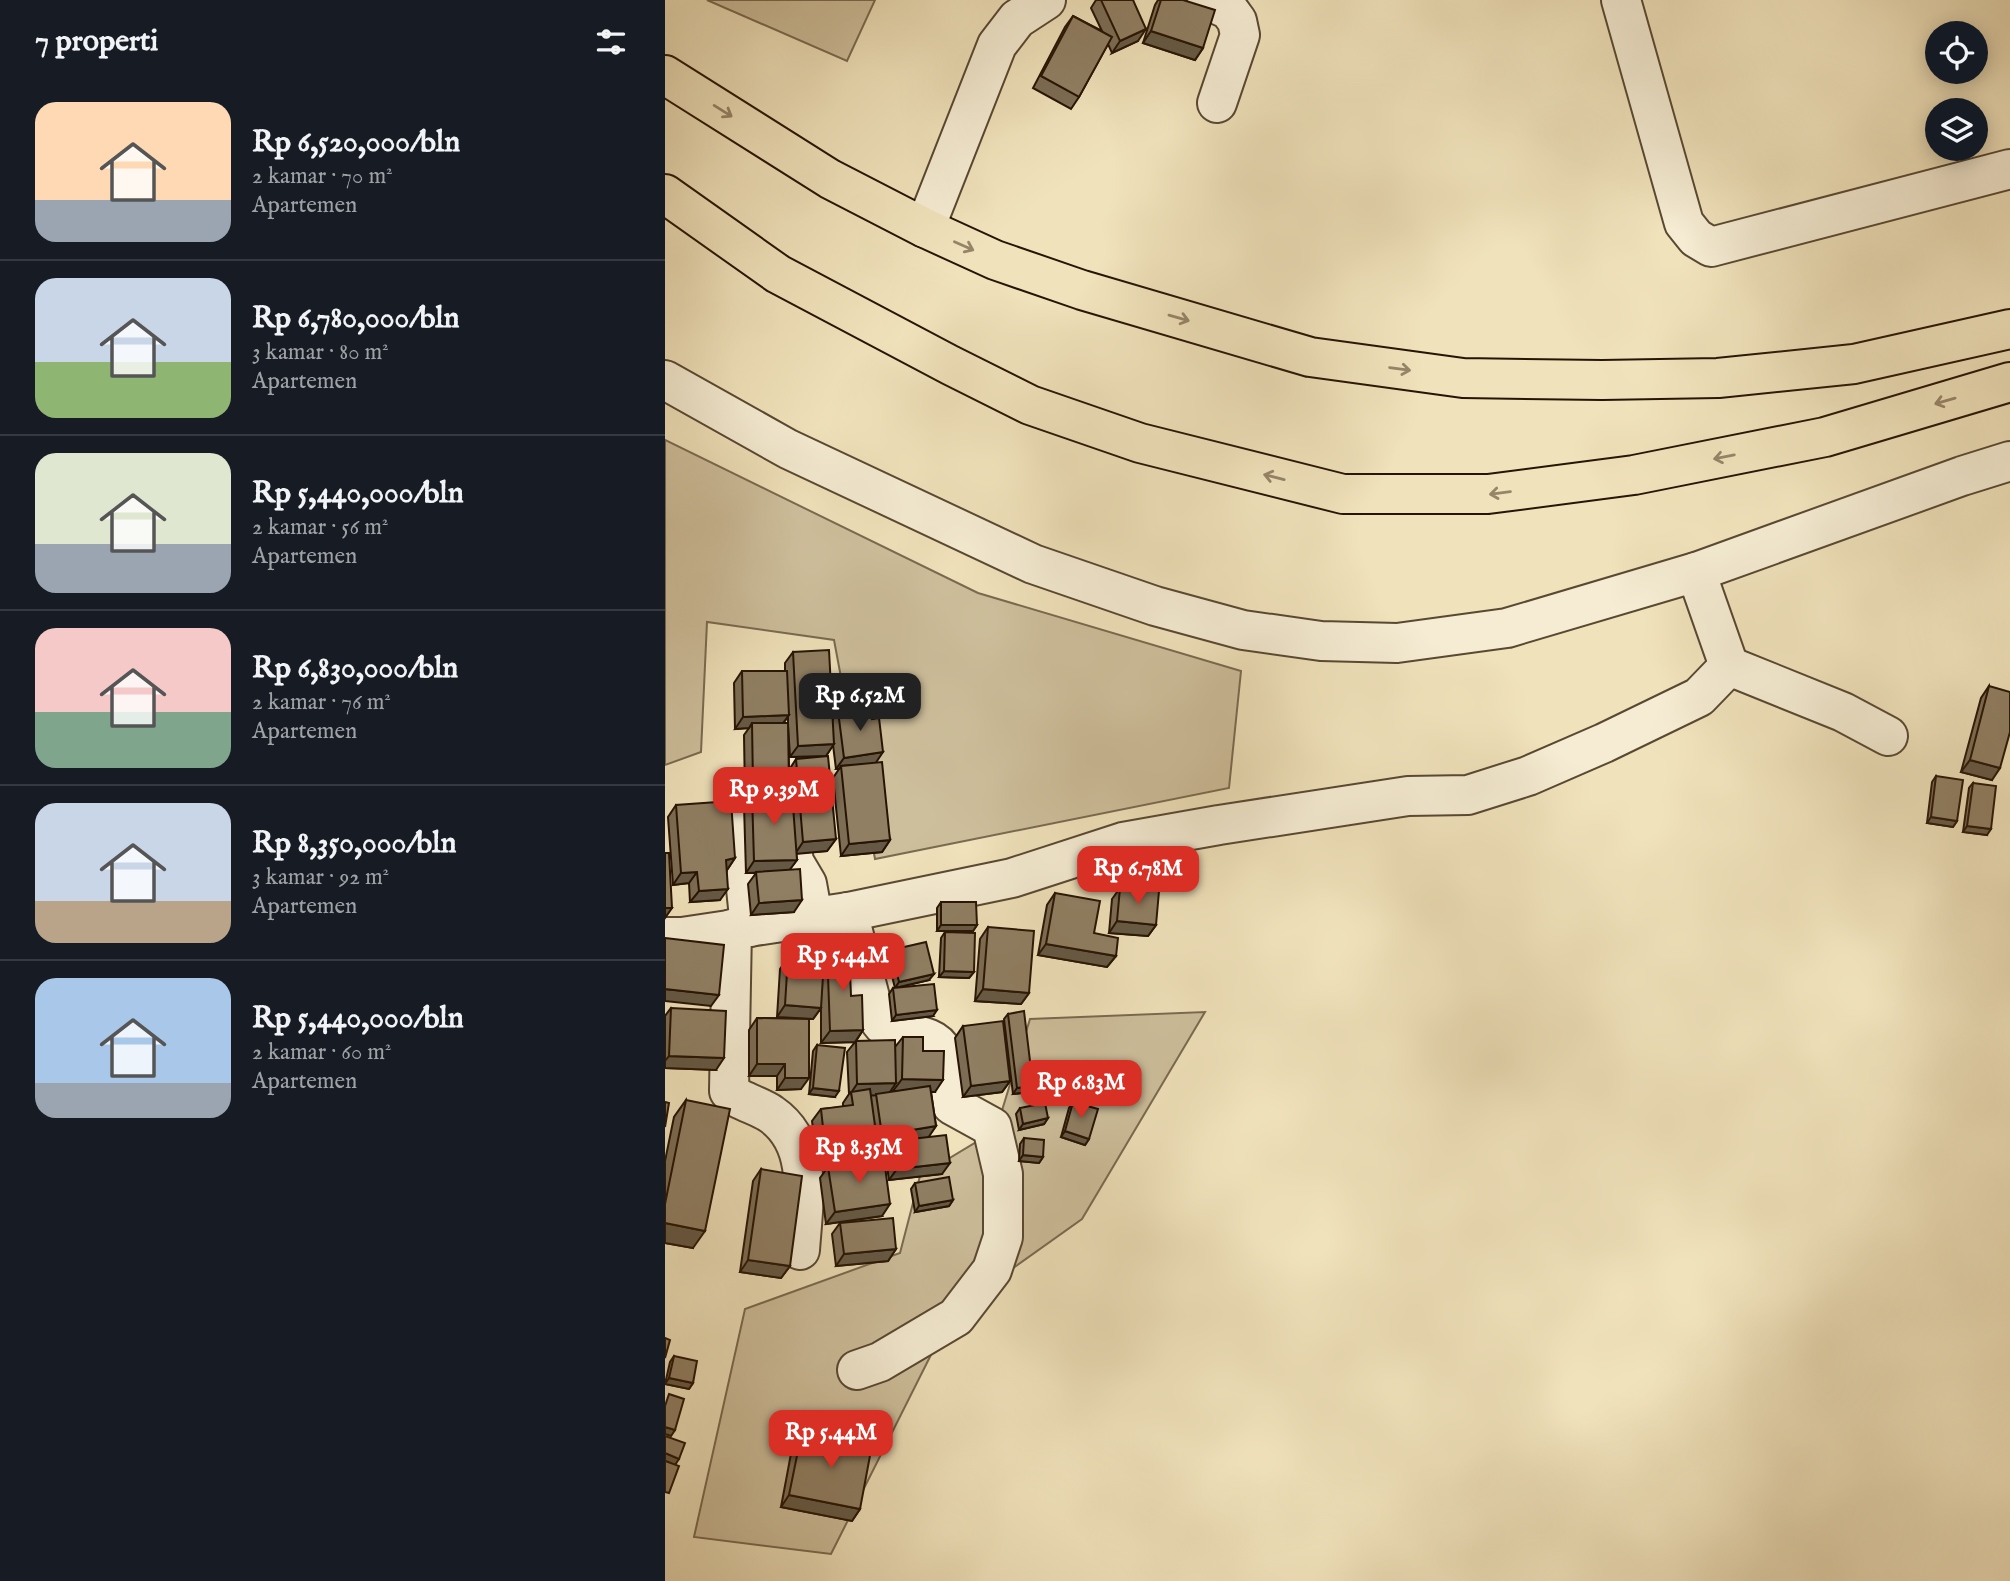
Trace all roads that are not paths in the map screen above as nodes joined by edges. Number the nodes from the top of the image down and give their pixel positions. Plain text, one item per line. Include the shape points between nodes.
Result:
1 (1046, 0) edge
2 (1207, 0) edge
3 (1621, 0) edge
4 (665, 75) edge
5 (1217, 103) dead end
6 (2010, 169) edge
7 (665, 194) edge
8 (925, 228) junction
9 (2010, 329) edge
10 (665, 380) edge
11 (2010, 382) edge
12 (2010, 461) edge
13 (1696, 572) junction
14 (1730, 666) junction
15 (781, 700) edge
16 (1888, 736) dead end
17 (740, 830) dead end
18 (830, 914) junction
19 (741, 928) junction
20 (665, 937) edge
21 (800, 1250) dead end
22 (857, 1370) dead end

1 - 8 street via 1017,19 997,45
2 - 5 street via 1229,10 1240,35
3 - 6 street via 1684,223 1711,247
4 -> 8 highway via 830,179
11 -> 7 highway via 1825,437 1634,475 1488,494 1343,494 1140,443 1030,405 778,274
8 -> 9 highway via 995,260 1082,290 1310,357 1463,378 1718,378 1854,364
10 - 13 street via 788,449 1033,564 1243,630 1321,641 1397,643 1507,628
12 - 13 street
13 - 14 street
14 - 16 street via 1843,712
14 - 18 street via 1699,697 1528,776 1468,795 1408,796 1123,842 1012,878
15 - 18 street via 785,795 794,862
17 - 19 street
18 - 19 street
18 - 22 street via 879,1021 887,1029 918,1035 942,1049 952,1105 992,1127 1003,1174 1003,1237 992,1270 956,1317
19 - 20 street
19 - 21 street via 729,1091 772,1114 796,1142 804,1181

